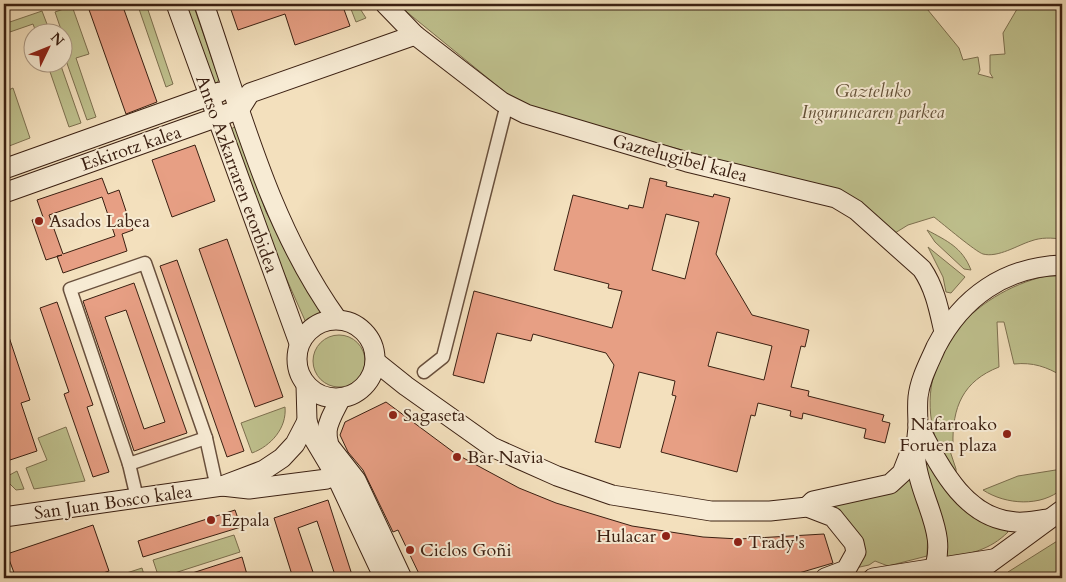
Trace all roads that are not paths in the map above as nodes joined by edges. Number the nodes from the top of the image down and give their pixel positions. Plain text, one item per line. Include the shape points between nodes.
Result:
1 (176, 4) edge
2 (204, 4) edge
3 (385, 4) edge
4 (415, 35) junction
5 (209, 96) junction
6 (241, 97) junction
7 (507, 104) junction
8 (217, 118) junction
9 (4, 169) edge
10 (4, 193) edge
11 (1062, 265) edge
12 (337, 319) junction
13 (944, 332) junction
14 (299, 343) junction
15 (376, 362) junction
16 (424, 372) dead end
17 (306, 385) junction
18 (341, 398) junction
19 (307, 421) junction
20 (918, 424) junction
21 (206, 438) junction
22 (322, 444) junction
23 (129, 464) junction
24 (327, 479) junction
25 (220, 487) junction
26 (137, 498) junction
27 (807, 507) junction
28 (1055, 515) edge
29 (4, 517) edge
30 (993, 559) junction
31 (932, 574) edge
32 (375, 578) edge
33 (384, 578) edge
34 (391, 578) edge
35 (402, 578) edge
36 (825, 578) edge
37 (881, 578) edge
38 (970, 578) edge

1 - 5 main road, Antso Azkarraren etorbidea
2 - 6 main road, Antso Azkarraren etorbidea
3 - 4 main road, Gaztelugibel kalea
4 - 6 main road, Eskirotz kalea
4 - 7 main road, Gaztelugibel kalea
5 - 6 main road, Eskirotz kalea
5 - 8 main road, Antso Azkarraren etorbidea
5 - 9 main road, Eskirotz kalea
6 - 8 main road, Eskirotz kalea
6 - 12 main road, Antso Azkarraren etorbidea via 277,213 315,288
7 - 13 main road, Gaztelugibel kalea via 561,126 687,162 836,198 856,210 922,268 930,279
7 - 16 street via 444,356
8 - 10 main road, Eskirotz kalea
8 - 14 main road, Antso Azkarraren etorbidea
11 - 13 main road via 1030,268 996,281 966,303
12 - 14 main road via 317,324
12 - 15 main road via 356,325 370,339
13 - 20 main road via 926,368 918,397
14 - 17 main road via 297,365
15 - 18 main road via 369,381 357,393
15 - 27 main road via 492,447 566,480 612,495 712,511
17 - 18 main road via 324,397
17 - 19 main road
18 - 22 main road via 326,426
19 - 22 main road
19 - 25 main road, San Juan Bosco kalea via 295,444 282,458 264,470
20 - 27 main road via 910,457 902,473 890,484 813,502
20 - 28 main road via 951,484 972,503 990,514 1016,522
20 - 31 main road via 916,461 938,539
21 - 23 street
21 - 23 street via 145,263 136,266 70,289
21 - 25 street
22 - 24 main road
22 - 33 main road
22 - 34 main road
22 - 35 main road via 356,480
23 - 26 street
24 - 25 main road, San Juan Bosco kalea via 249,490
24 - 32 main road
25 - 26 main road, San Juan Bosco kalea
26 - 29 main road, San Juan Bosco kalea
27 - 36 main road via 832,518 854,543 856,552 846,570
28 - 30 main road
30 - 31 main road
30 - 38 main road
31 - 37 main road

